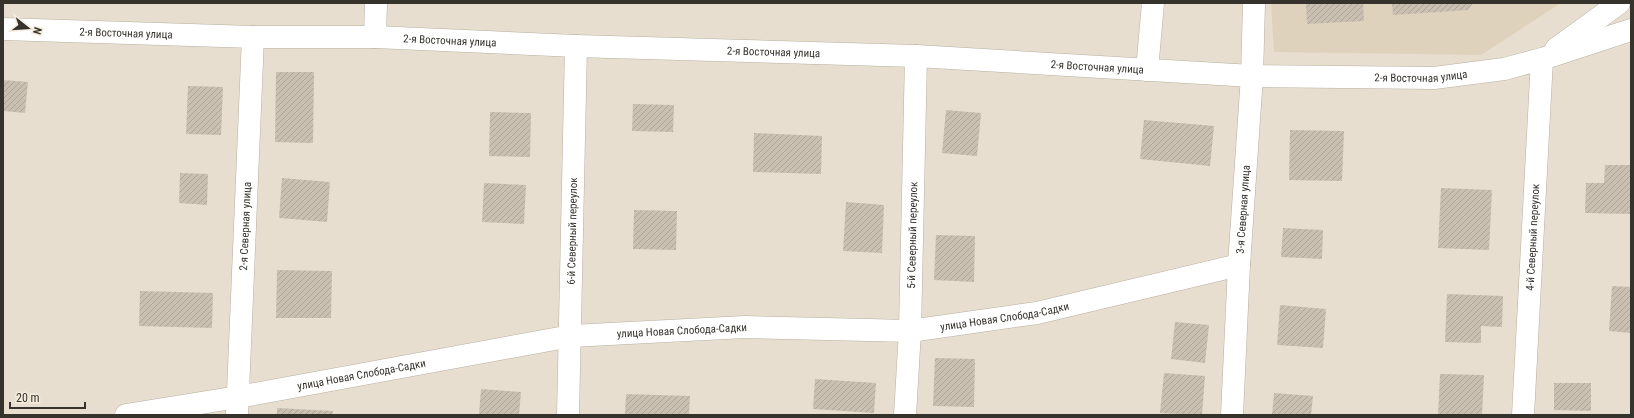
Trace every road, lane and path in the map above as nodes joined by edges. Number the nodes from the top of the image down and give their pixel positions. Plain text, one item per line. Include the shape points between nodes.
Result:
1 (376, 3) edge
2 (1153, 3) edge
3 (1254, 3) edge
4 (1619, 3) edge
5 (3, 29) edge
6 (1631, 30) edge
7 (253, 37) junction
8 (375, 37) junction
9 (576, 46) junction
10 (916, 56) junction
11 (1542, 59) junction
12 (1147, 70) junction
13 (1252, 76) junction
14 (1239, 266) junction
15 (910, 331) junction
16 (571, 336) junction
17 (237, 406) edge
18 (126, 415) edge
19 (568, 415) edge
20 (906, 415) edge
21 (1232, 415) edge
22 (1524, 415) edge

1 - 8 street
2 - 12 street
3 - 13 street, 3-я Северная улица
4 - 11 street, 2-я Восточная улица
5 - 7 street, 2-я Восточная улица
6 - 11 street, 2-я Восточная улица
7 - 8 street, 2-я Восточная улица
7 - 17 street, 2-я Северная улица
8 - 9 street, 2-я Восточная улица
9 - 10 street, 2-я Восточная улица
9 - 16 street, 6-й Северный переулок
10 - 12 street, 2-я Восточная улица
10 - 15 street, 5-й Северный переулок
11 - 13 street, 2-я Восточная улица via 1504,69 1434,78
11 - 22 street, 4-й Северный переулок
12 - 13 street, 2-я Восточная улица
13 - 14 street, 3-я Северная улица
14 - 15 street, улица Новая Слобода-Садки via 1037,313
14 - 21 street, 3-я Северная улица
15 - 16 street, улица Новая Слобода-Садки via 745,328
15 - 20 street, 5-й Северный переулок
16 - 17 street, улица Новая Слобода-Садки
16 - 19 street, 6-й Северный переулок
17 - 18 street, улица Новая Слобода-Садки

